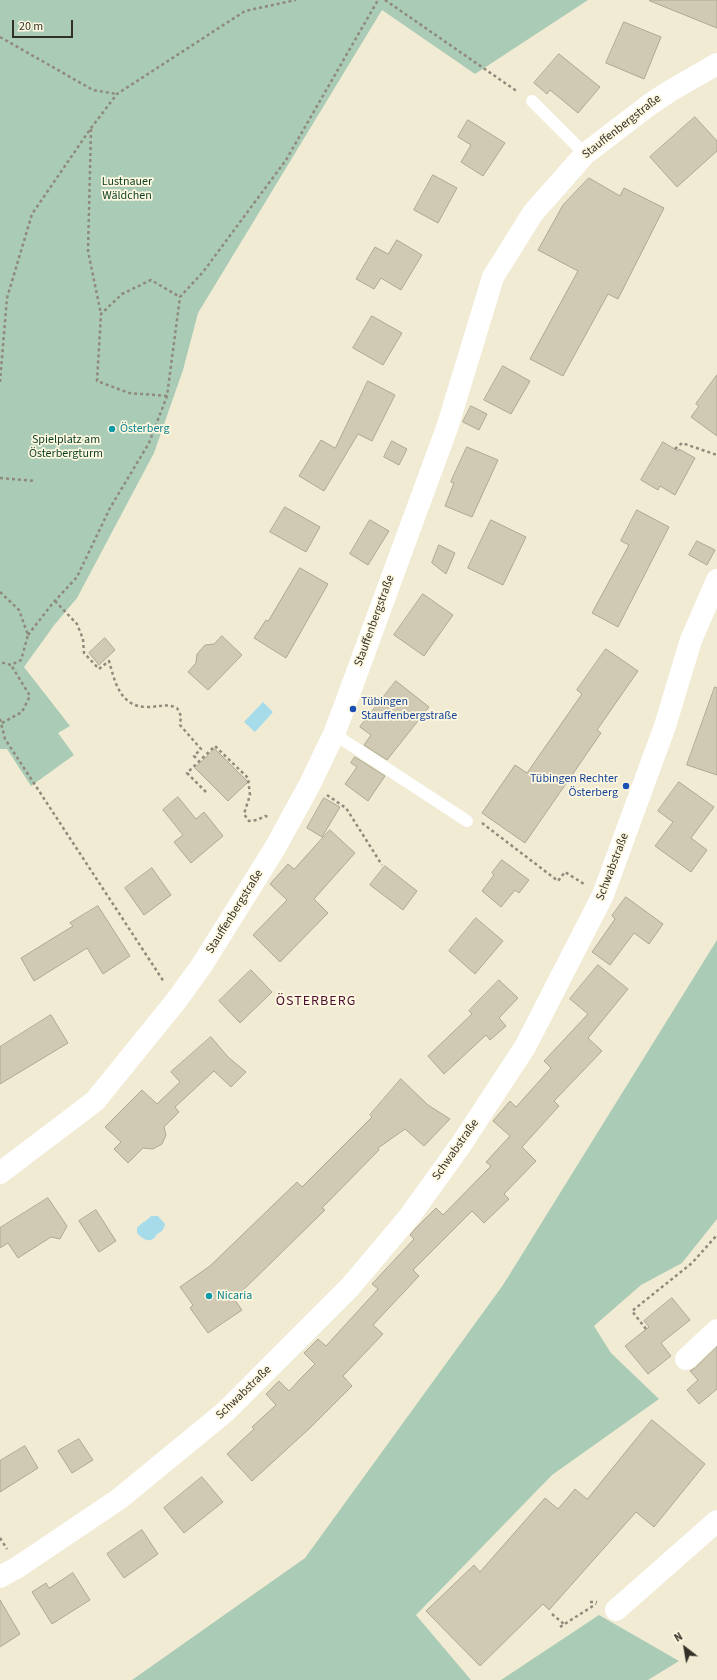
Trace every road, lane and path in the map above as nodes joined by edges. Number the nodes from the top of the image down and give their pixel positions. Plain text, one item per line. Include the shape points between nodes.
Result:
1 (296, 0) edge
2 (378, 0) edge
3 (384, 0) edge
4 (0, 37) edge
5 (717, 64) edge
6 (117, 94) junction
7 (532, 101) joint
8 (91, 128) junction
9 (585, 154) junction
10 (180, 298) junction
11 (101, 314) junction
12 (2, 344) edge
13 (0, 382) edge
14 (167, 396) junction
15 (675, 449) dead end
16 (717, 455) edge
17 (0, 478) edge
18 (35, 482) dead end
19 (717, 580) edge
20 (0, 592) edge
21 (55, 601) junction
22 (28, 635) junction
23 (0, 662) edge
24 (11, 665) junction
25 (0, 719) edge
26 (2, 723) junction
27 (334, 734) junction
28 (5, 739) junction
29 (0, 740) edge
30 (198, 760) junction
31 (310, 784) junction
32 (206, 792) dead end
33 (273, 818) dead end
34 (473, 821) joint
35 (382, 866) dead end
36 (565, 872) dead end
37 (176, 1001) junction
38 (0, 1173) edge
39 (717, 1235) edge
40 (646, 1329) dead end
41 (717, 1330) edge
42 (686, 1359) dead end
43 (717, 1521) edge
44 (0, 1577) edge
45 (607, 1606) joint
46 (552, 1614) dead end
47 (564, 1624) junction
48 (560, 1627) dead end

1 - 6 path via 245,11
2 - 10 path via 286,160 203,272
3 - 7 path
4 - 6 path via 93,90
5 - 9 street, Stauffenbergstraße via 649,105
6 - 8 path
7 - 9 lane
8 - 11 path via 88,250
8 - 12 path via 32,214 7,298
9 - 27 street, Stauffenbergstraße via 533,213 493,277 448,426
10 - 11 path via 150,280 122,294
10 - 14 path
11 - 14 path via 97,381 129,393
12 - 13 path
14 - 21 path via 149,443 110,508 77,577
15 - 16 path via 682,443
17 - 18 path
19 - 44 street, Schwabstraße via 691,640 666,726 604,895 524,1047 460,1146 409,1217 350,1287 225,1412 119,1498
20 - 22 path via 19,610
21 - 22 path
21 - 30 path via 77,624 83,639 84,653 99,669 109,661 115,684 122,696 133,705 147,707 170,704 177,708 181,716 180,725 201,749 194,756
22 - 24 path via 21,660
23 - 24 path
24 - 26 path via 30,696 22,712
25 - 26 path
26 - 28 path
27 - 31 street, Stauffenbergstraße
27 - 34 lane
28 - 29 path
28 - 37 path
30 - 32 path via 187,773
30 - 33 path via 215,746 248,778 250,795 244,814 249,821 265,816
31 - 35 path via 346,808
31 - 37 street, Stauffenbergstraße via 275,848 202,965
34 - 36 path via 558,881
37 - 38 street, Stauffenbergstraße via 95,1101
39 - 40 path via 692,1263 632,1311
41 - 42 street
43 - 45 street
45 - 47 path
46 - 47 path
47 - 48 path

